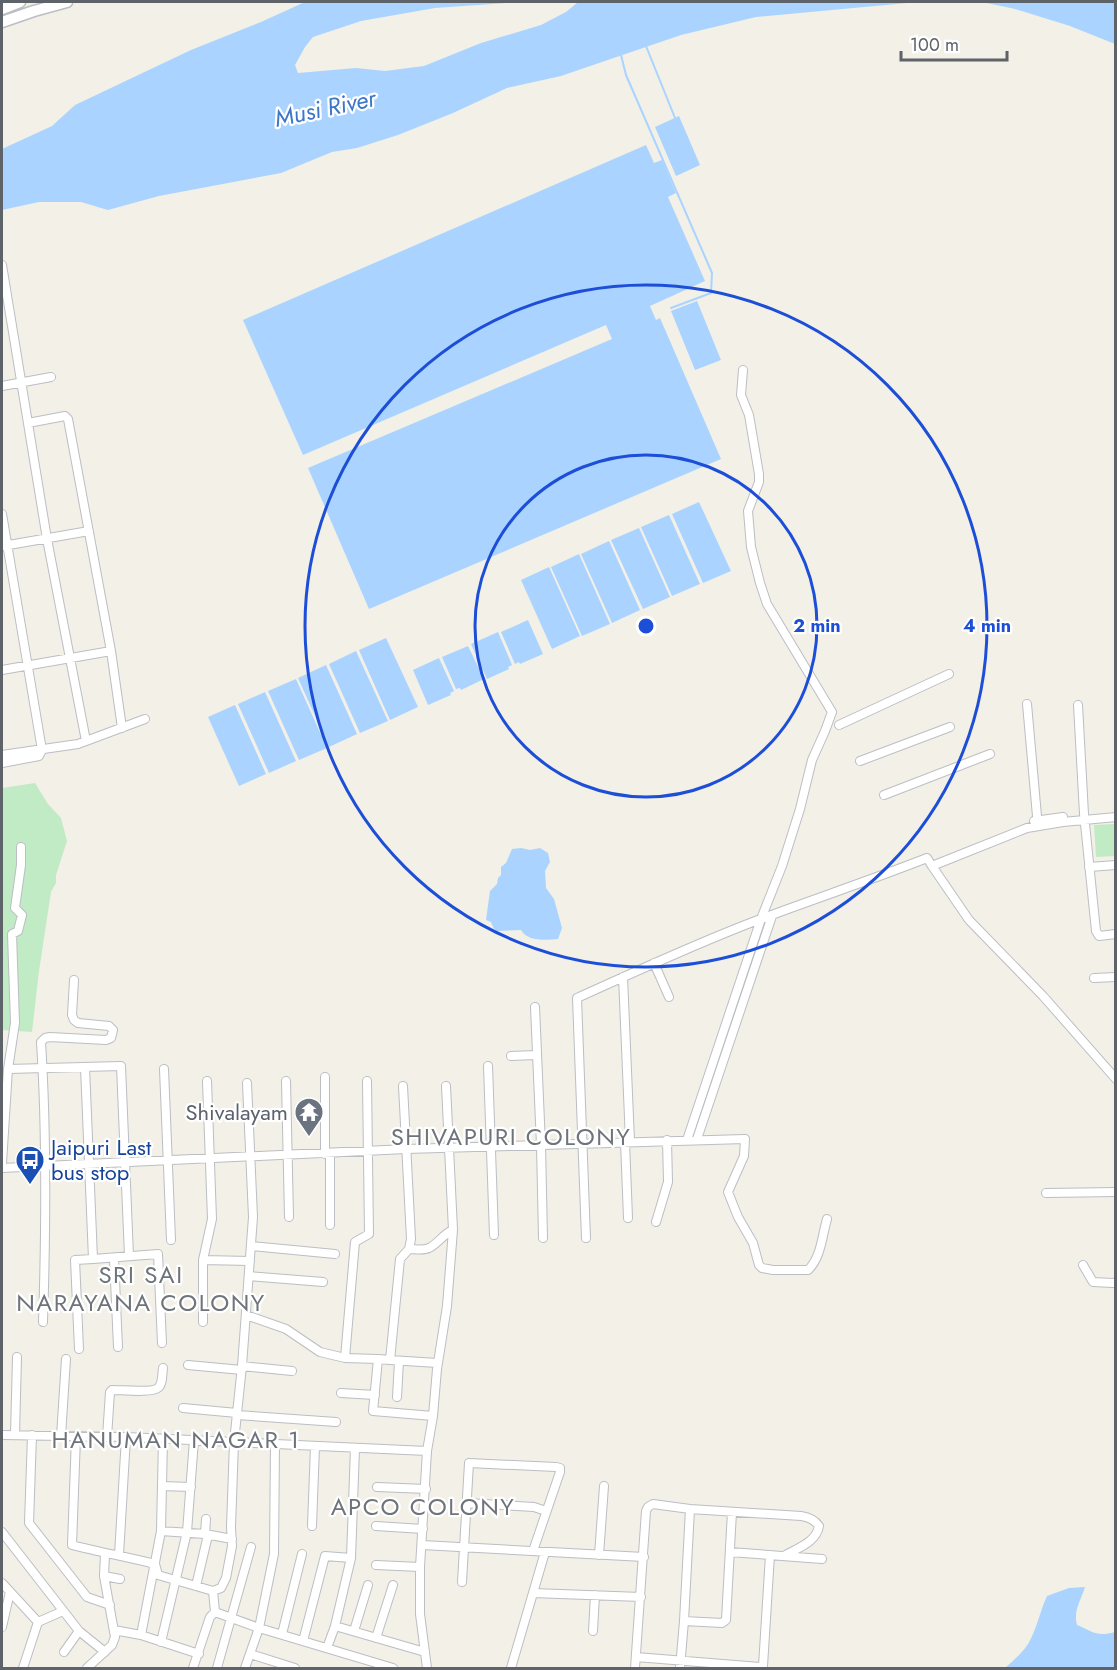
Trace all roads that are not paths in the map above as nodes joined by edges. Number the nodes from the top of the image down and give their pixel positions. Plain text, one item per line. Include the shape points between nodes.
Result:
1 (20, 2) edge
2 (68, 2) edge
3 (2, 9) edge
4 (2, 22) edge
5 (2, 265) edge
6 (743, 370) dead end
7 (51, 377) dead end
8 (22, 382) junction
9 (2, 386) edge
10 (28, 423) junction
11 (2, 514) edge
12 (89, 531) junction
13 (47, 538) junction
14 (4, 546) edge
15 (111, 651) junction
16 (70, 658) junction
17 (27, 666) junction
18 (2, 670) edge
19 (949, 674) dead end
20 (1027, 704) dead end
21 (1078, 705) dead end
22 (146, 719) dead end
23 (839, 725) dead end
24 (950, 727) dead end
25 (122, 728) junction
26 (86, 741) junction
27 (42, 750) junction
28 (990, 754) dead end
29 (2, 756) edge
30 (860, 761) dead end
31 (884, 795) dead end
32 (1116, 812) edge
33 (1084, 817) junction
34 (1116, 817) edge
35 (1038, 822) junction
36 (21, 847) dead end
37 (1116, 865) edge
38 (932, 866) junction
39 (1089, 867) junction
40 (772, 916) junction
41 (761, 919) junction
42 (1116, 934) edge
43 (654, 963) junction
44 (623, 977) junction
45 (1116, 977) edge
46 (1094, 978) dead end
47 (74, 980) dead end
48 (669, 997) dead end
49 (535, 1007) dead end
50 (728, 1032) junction
51 (536, 1054) junction
52 (510, 1056) dead end
53 (85, 1066) junction
54 (488, 1066) dead end
55 (43, 1068) junction
56 (8, 1069) junction
57 (164, 1069) dead end
58 (325, 1077) dead end
59 (1116, 1079) edge
60 (207, 1081) dead end
61 (286, 1081) dead end
62 (366, 1081) dead end
63 (247, 1083) dead end
64 (403, 1086) dead end
65 (446, 1086) dead end
66 (4, 1104) edge
67 (667, 1140) junction
68 (687, 1140) junction
69 (697, 1140) junction
70 (628, 1142) junction
71 (582, 1143) junction
72 (541, 1145) junction
73 (491, 1147) junction
74 (448, 1148) junction
75 (406, 1149) junction
76 (368, 1151) junction
77 (327, 1154) junction
78 (288, 1155) junction
79 (251, 1156) junction
80 (209, 1159) junction
81 (168, 1161) junction
82 (2, 1162) edge
83 (125, 1162) junction
84 (88, 1164) junction
85 (46, 1166) junction
86 (2, 1168) edge
87 (1116, 1192) edge
88 (1046, 1193) dead end
89 (289, 1217) dead end
90 (628, 1218) dead end
91 (826, 1219) dead end
92 (656, 1222) dead end
93 (330, 1225) dead end
94 (453, 1230) junction
95 (494, 1235) dead end
96 (543, 1238) dead end
97 (586, 1238) dead end
98 (171, 1240) dead end
99 (251, 1246) junction
100 (409, 1248) junction
101 (335, 1254) dead end
102 (129, 1256) junction
103 (114, 1258) junction
104 (93, 1259) junction
105 (203, 1260) junction
106 (250, 1261) junction
107 (1083, 1265) dead end
108 (249, 1276) junction
109 (323, 1282) dead end
110 (1116, 1282) edge
111 (246, 1315) junction
112 (43, 1322) dead end
113 (203, 1322) dead end
114 (162, 1343) dead end
115 (118, 1347) dead end
116 (79, 1349) dead end
117 (17, 1357) dead end
118 (345, 1358) junction
119 (66, 1359) dead end
120 (378, 1359) junction
121 (395, 1361) junction
122 (437, 1363) junction
123 (188, 1365) dead end
124 (163, 1368) dead end
125 (242, 1368) junction
126 (292, 1371) dead end
127 (341, 1393) dead end
128 (375, 1395) junction
129 (397, 1397) dead end
130 (183, 1408) dead end
131 (237, 1414) junction
132 (433, 1416) junction
133 (336, 1422) dead end
134 (2, 1435) edge
135 (15, 1435) junction
136 (32, 1435) junction
137 (61, 1437) junction
138 (76, 1437) junction
139 (107, 1437) junction
140 (126, 1437) junction
141 (163, 1439) junction
142 (194, 1440) junction
143 (234, 1442) junction
144 (275, 1444) junction
145 (315, 1446) junction
146 (355, 1448) junction
147 (427, 1451) junction
148 (162, 1486) junction
149 (604, 1486) dead end
150 (191, 1487) junction
151 (378, 1487) dead end
152 (426, 1490) junction
153 (466, 1503) junction
154 (690, 1509) junction
155 (546, 1511) junction
156 (732, 1512) junction
157 (206, 1519) dead end
158 (312, 1526) dead end
159 (376, 1526) dead end
160 (423, 1529) junction
161 (161, 1531) junction
162 (2, 1532) edge
163 (187, 1532) junction
164 (207, 1535) junction
165 (232, 1539) junction
166 (422, 1545) junction
167 (251, 1547) dead end
168 (464, 1547) junction
169 (533, 1551) junction
170 (545, 1552) junction
171 (730, 1552) junction
172 (105, 1554) junction
173 (302, 1554) dead end
174 (119, 1555) junction
175 (599, 1555) junction
176 (770, 1555) junction
177 (784, 1556) junction
178 (644, 1557) junction
179 (351, 1558) junction
180 (822, 1559) dead end
181 (155, 1564) junction
182 (376, 1565) dead end
183 (420, 1567) junction
184 (104, 1576) junction
185 (120, 1579) dead end
186 (176, 1580) junction
187 (462, 1581) dead end
188 (2, 1583) edge
189 (368, 1585) dead end
190 (393, 1585) dead end
191 (196, 1586) junction
192 (213, 1591) junction
193 (10, 1592) junction
194 (533, 1593) junction
195 (595, 1595) junction
196 (641, 1597) junction
197 (110, 1605) junction
198 (63, 1611) junction
199 (215, 1612) junction
200 (232, 1618) junction
201 (684, 1621) junction
202 (38, 1622) junction
203 (335, 1626) junction
204 (2, 1627) edge
205 (259, 1628) junction
206 (114, 1630) junction
207 (79, 1631) junction
208 (354, 1631) junction
209 (593, 1631) dead end
210 (141, 1635) junction
211 (282, 1635) junction
212 (376, 1638) junction
213 (303, 1641) junction
214 (161, 1642) junction
215 (327, 1648) junction
216 (64, 1652) dead end
217 (105, 1652) junction
218 (425, 1652) junction
219 (199, 1654) junction
220 (250, 1654) junction
221 (636, 1657) junction
222 (680, 1664) edge
223 (381, 1667) edge
224 (23, 1668) edge
225 (87, 1668) edge
226 (193, 1668) edge
227 (217, 1668) edge
228 (245, 1668) edge
229 (296, 1668) edge
230 (393, 1668) edge
231 (427, 1668) edge
232 (511, 1668) edge
233 (635, 1668) edge

1 - 3 street
2 - 4 street
5 - 8 street
6 - 41 street via 741,395 749,415 759,474 748,511 760,584 767,604 832,712 812,760 782,866
7 - 8 street
8 - 9 street
8 - 10 street
10 - 12 street via 65,416 68,419
10 - 13 street
11 - 14 street
12 - 13 street
12 - 15 street
13 - 14 street
13 - 16 street
14 - 17 street
15 - 16 street
15 - 25 street
16 - 17 street
16 - 26 street
17 - 18 street
17 - 27 street
19 - 23 street
20 - 35 street
21 - 33 street
22 - 25 street
24 - 30 street
25 - 26 street
26 - 27 street
27 - 29 street via 39,756
28 - 31 street
32 - 33 street
33 - 34 street
33 - 35 street
33 - 39 street
35 - 38 street
36 - 56 street via 15,908 22,919 18,931 12,934 15,1023
37 - 39 street
38 - 40 street via 927,858
38 - 59 street via 969,921 1043,996
39 - 42 street via 1096,932 1099,936
40 - 41 street
40 - 50 street
41 - 43 street
41 - 50 street
43 - 44 street
43 - 48 street
44 - 70 street
44 - 71 street via 577,998
45 - 46 street
47 - 55 street via 74,1020 109,1026 113,1030 111,1038 45,1038 41,1042
49 - 51 street
50 - 68 street
50 - 69 street
51 - 52 street
51 - 72 street
53 - 55 street
53 - 83 street via 121,1066
53 - 84 street
54 - 73 street
55 - 56 street
55 - 85 street
56 - 66 street
57 - 81 street
58 - 77 street
60 - 80 street
61 - 78 street
62 - 76 street
63 - 79 street
64 - 75 street
65 - 74 street
66 - 82 street
67 - 68 street
67 - 70 street
67 - 92 street via 668,1182
68 - 69 street
69 - 91 street via 745,1139 744,1156 729,1192 762,1268 808,1270 815,1264
70 - 71 street
70 - 90 street
71 - 72 street
71 - 97 street
72 - 73 street
72 - 96 street
73 - 74 street
73 - 95 street
74 - 75 street
74 - 94 street
75 - 76 street
75 - 100 street
76 - 77 street
76 - 118 street via 369,1234 355,1242
77 - 78 street
77 - 93 street
78 - 79 street
78 - 89 street
79 - 80 street
79 - 99 street
80 - 81 street
80 - 105 street via 212,1219
81 - 83 street
81 - 98 street
83 - 84 street
83 - 102 street
84 - 85 street
84 - 104 street
85 - 86 street
85 - 112 street
87 - 88 street
94 - 100 street via 429,1248
94 - 122 street via 447,1306
99 - 101 street
99 - 106 street
100 - 121 street via 400,1258
102 - 103 street
102 - 114 street via 158,1254
103 - 104 street
103 - 115 street
104 - 116 street via 75,1260
105 - 106 street
105 - 113 street
106 - 108 street
107 - 110 street via 1093,1282
108 - 109 street
108 - 111 street
111 - 118 street via 286,1329 320,1352
111 - 125 street
117 - 135 street
118 - 120 street
119 - 137 street
120 - 121 street
120 - 128 street
121 - 122 street
121 - 129 street
122 - 132 street
123 - 125 street
124 - 139 street via 158,1388 112,1389
125 - 126 street
125 - 131 street
127 - 128 street
128 - 132 street via 373,1410
130 - 131 street
131 - 133 street
131 - 143 street
132 - 147 street
134 - 135 street
135 - 136 street
136 - 137 street
136 - 197 street via 28,1523 87,1597
137 - 138 street
138 - 139 street
138 - 172 street via 72,1545
139 - 140 street
140 - 141 street
140 - 174 street
141 - 142 street
141 - 148 street
142 - 143 street
142 - 150 street
143 - 144 street
143 - 165 street
144 - 145 street
144 - 205 street via 274,1554
145 - 146 street
145 - 158 street
146 - 147 street
146 - 179 street
147 - 152 street
148 - 150 street
148 - 161 street
149 - 175 street
150 - 163 street
151 - 152 street
152 - 160 street
153 - 155 street
153 - 155 street via 469,1463 560,1468
153 - 168 street
154 - 156 street
154 - 178 street via 653,1504 648,1507
154 - 201 street
155 - 169 street
156 - 171 street
156 - 177 street via 801,1516 816,1522 818,1531 811,1541
157 - 164 street
159 - 160 street
160 - 166 street
161 - 163 street
161 - 181 street
162 - 198 street
163 - 164 street
163 - 186 street
164 - 165 street
164 - 191 street
165 - 192 street via 226,1578 222,1588
166 - 168 street
166 - 183 street
167 - 200 street
168 - 169 street
168 - 187 street
169 - 170 street
170 - 175 street
170 - 194 street
171 - 176 street
171 - 201 street via 726,1620
172 - 174 street
172 - 184 street
173 - 211 street
174 - 181 street
175 - 178 street
176 - 177 street
176 - 222 street via 763,1666
177 - 180 street
178 - 196 street
179 - 203 street
179 - 213 street via 325,1556
181 - 186 street via 158,1575
181 - 210 street
182 - 183 street
183 - 218 street
184 - 185 street
184 - 197 street
186 - 191 street
186 - 214 street
188 - 193 street
189 - 208 street
190 - 212 street
191 - 192 street
192 - 199 street
193 - 202 street
193 - 204 street
194 - 195 street
194 - 232 street
195 - 196 street
195 - 209 street
196 - 221 street
197 - 206 street
198 - 202 street
198 - 207 street
199 - 200 street
199 - 219 street
200 - 205 street
200 - 227 street
201 - 222 street
202 - 224 street
203 - 208 street
203 - 215 street
205 - 211 street
205 - 220 street
206 - 210 street
206 - 217 street via 112,1645
207 - 216 street
207 - 217 street
208 - 212 street
210 - 214 street
211 - 213 street
212 - 218 street
213 - 215 street
214 - 219 street
215 - 223 street
217 - 225 street
218 - 231 street
219 - 226 street
220 - 228 street
220 - 229 street
221 - 222 street
221 - 233 street
223 - 230 street

